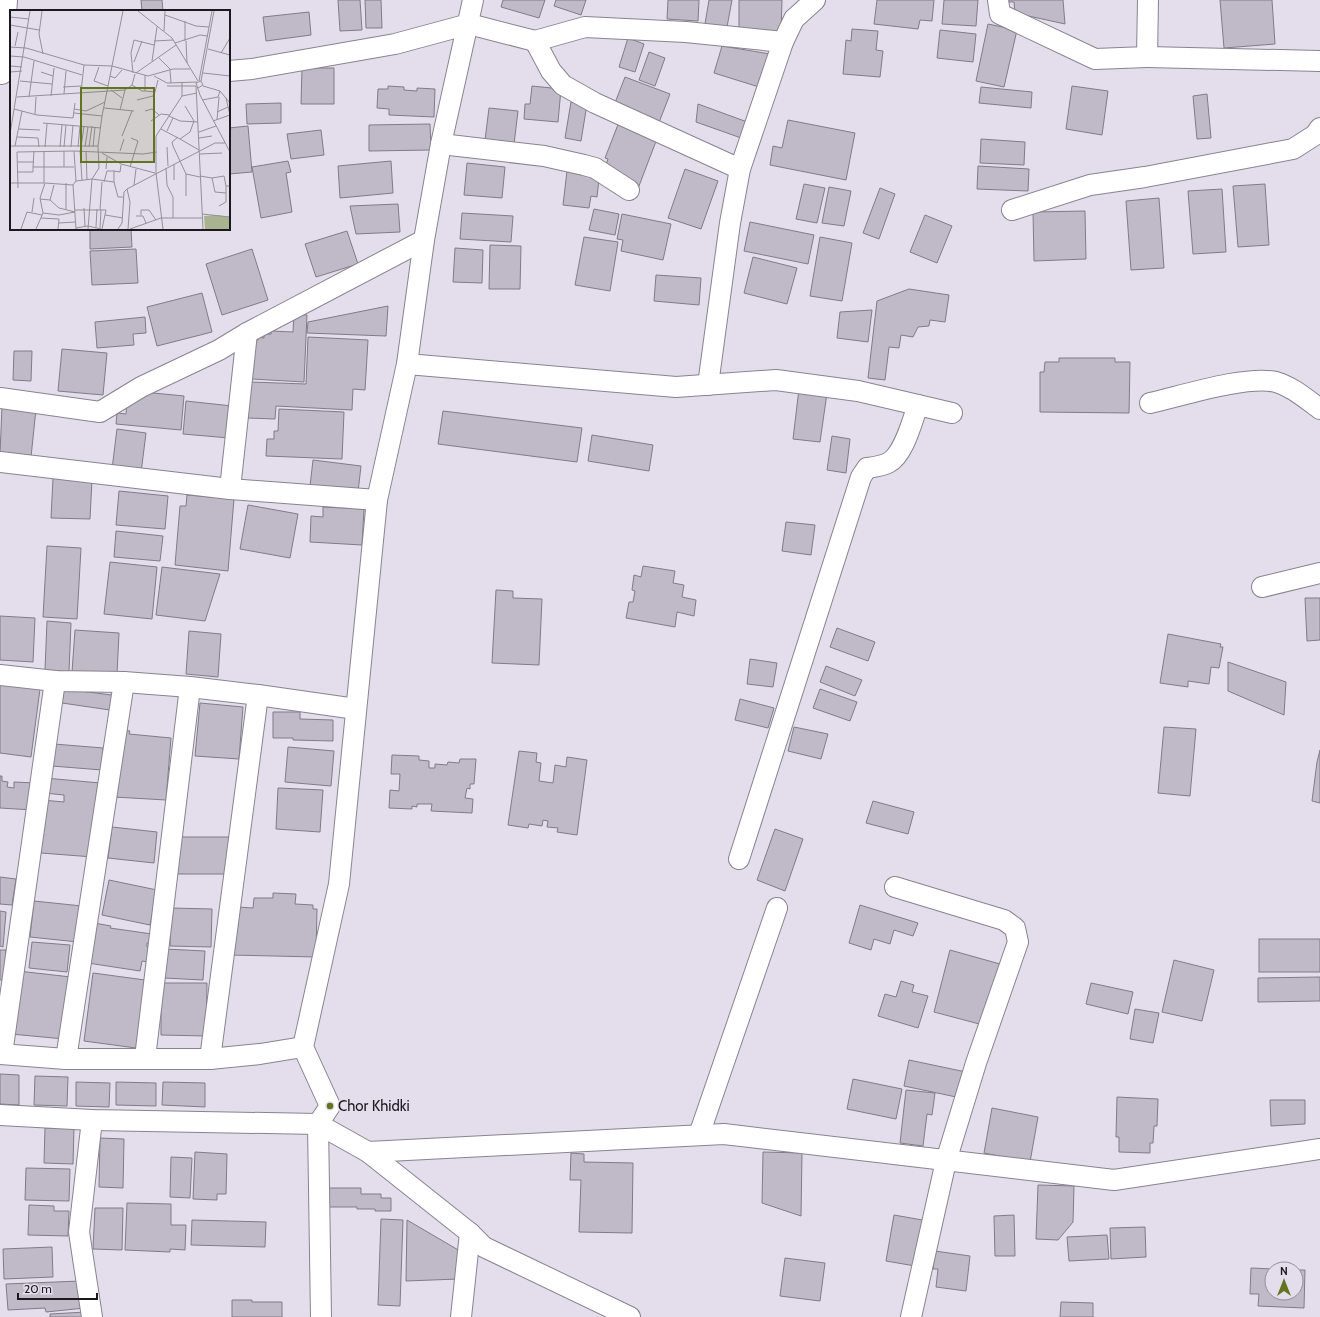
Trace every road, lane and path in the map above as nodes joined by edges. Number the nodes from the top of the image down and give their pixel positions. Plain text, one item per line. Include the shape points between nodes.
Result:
1 (6, 0) edge
2 (473, 0) edge
3 (815, 0) edge
4 (998, 0) edge
5 (1148, 0) edge
6 (469, 24) junction
7 (535, 41) junction
8 (783, 42) junction
9 (1148, 57) junction
10 (1320, 61) edge
11 (230, 71) edge
12 (4, 74) edge
13 (1320, 128) edge
14 (441, 144) junction
15 (740, 169) junction
16 (629, 190) dead end
17 (1012, 210) dead end
18 (424, 240) junction
19 (247, 333) junction
20 (407, 364) junction
21 (708, 385) junction
22 (0, 398) edge
23 (1150, 403) dead end
24 (918, 405) junction
25 (1320, 409) edge
26 (952, 413) dead end
27 (0, 462) edge
28 (230, 489) junction
29 (376, 500) junction
30 (1320, 574) edge
31 (1262, 587) dead end
32 (0, 675) edge
33 (55, 681) junction
34 (124, 682) junction
35 (190, 687) junction
36 (258, 695) junction
37 (356, 709) junction
38 (739, 859) dead end
39 (895, 888) dead end
40 (778, 908) dead end
41 (303, 1047) junction
42 (1, 1054) edge
43 (145, 1058) junction
44 (66, 1059) junction
45 (210, 1059) junction
46 (0, 1115) edge
47 (92, 1120) junction
48 (318, 1124) junction
49 (698, 1135) junction
50 (1320, 1150) edge
51 (368, 1152) junction
52 (946, 1161) junction
53 (470, 1233) junction
54 (92, 1317) edge
55 (321, 1317) edge
56 (462, 1317) edge
57 (630, 1317) edge
58 (911, 1317) edge

1 - 12 street
2 - 6 street
3 - 8 street via 794,19
4 - 9 street via 1000,14 1095,59
5 - 9 street
6 - 7 street
6 - 11 street via 395,44 252,70
6 - 14 street
7 - 8 street via 585,27 686,32
7 - 15 street via 551,71 563,85 595,103
8 - 15 street
9 - 10 street
13 - 17 street via 1315,135 1293,149 1145,178 1090,185
14 - 16 street via 544,156 584,165 595,168
14 - 18 street
15 - 21 street
18 - 19 street
18 - 20 street
19 - 22 street via 219,350 141,387 100,412
19 - 28 street
20 - 21 street via 676,387
20 - 29 street
21 - 24 street via 776,380 858,391
23 - 25 street via 1242,382 1260,381 1287,386
24 - 26 street
24 - 38 street via 896,457 889,463 867,468 861,477
27 - 28 street
28 - 29 street
29 - 37 street
30 - 31 street
32 - 33 street
33 - 34 street
33 - 42 street
34 - 35 street
34 - 44 street
35 - 36 street
35 - 43 street
36 - 37 street
36 - 45 street
37 - 41 street via 339,884
39 - 52 street via 1004,920 1011,924 1017,933 1018,942 1014,957 976,1063
40 - 49 street
41 - 45 street
41 - 48 street via 330,1106
42 - 44 street
43 - 44 street
43 - 45 street
46 - 47 street
47 - 48 street
47 - 54 street via 79,1232
48 - 51 street
48 - 55 street
49 - 51 street
49 - 52 street via 724,1134
50 - 52 street via 1114,1180
51 - 53 street
52 - 58 street
53 - 56 street
53 - 57 street via 484,1247

